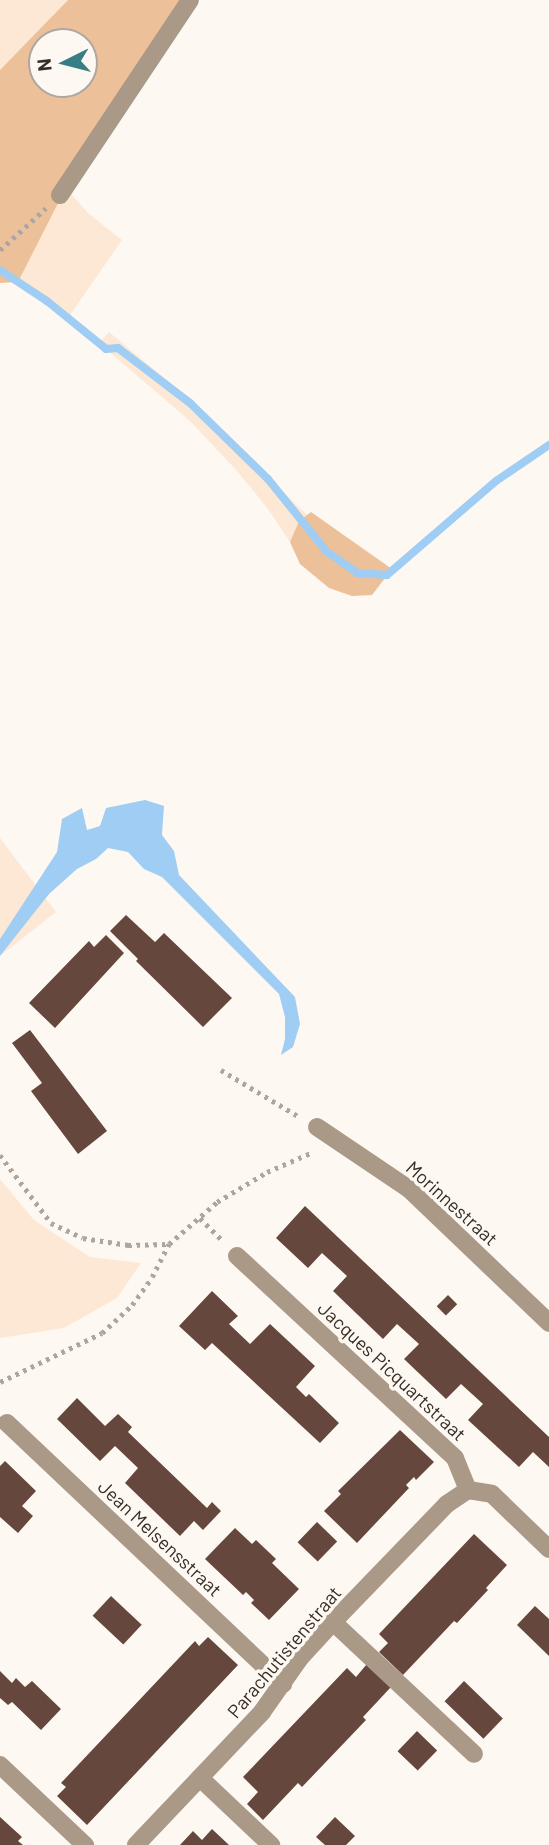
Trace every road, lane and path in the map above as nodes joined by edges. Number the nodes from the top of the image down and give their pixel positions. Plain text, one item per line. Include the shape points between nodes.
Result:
1 (190, 0) edge
2 (60, 195) joint
3 (0, 250) edge
4 (221, 1070) dead end
5 (317, 1128) joint
6 (337, 1141) junction
7 (0, 1155) edge
8 (200, 1218) junction
9 (169, 1244) junction
10 (237, 1256) joint
11 (549, 1323) edge
12 (0, 1382) edge
13 (7, 1423) dead end
14 (468, 1490) junction
15 (549, 1549) edge
16 (333, 1622) junction
17 (283, 1684) junction
18 (474, 1754) dead end
19 (0, 1765) edge
20 (200, 1778) junction
21 (85, 1845) edge
22 (136, 1845) edge
23 (271, 1845) edge

1 - 2 street
2 - 3 path
4 - 5 path
5 - 6 street, Morinnestraat
6 - 8 path via 267,1172 217,1202
6 - 11 street, Morinnestraat via 410,1189
7 - 9 path via 51,1223 83,1238 128,1245
8 - 9 path
8 - 10 path
9 - 12 path via 132,1306 102,1333
10 - 14 street, Jacques Picquartstraat via 455,1458
13 - 17 street, Jean Melsensstraat
14 - 15 street via 492,1494
14 - 16 street, Parachutistenstraat via 447,1504
16 - 17 street, Parachutistenstraat
16 - 18 street
17 - 20 street, Parachutistenstraat
19 - 21 street
20 - 22 street, Parachutistenstraat
20 - 23 street

